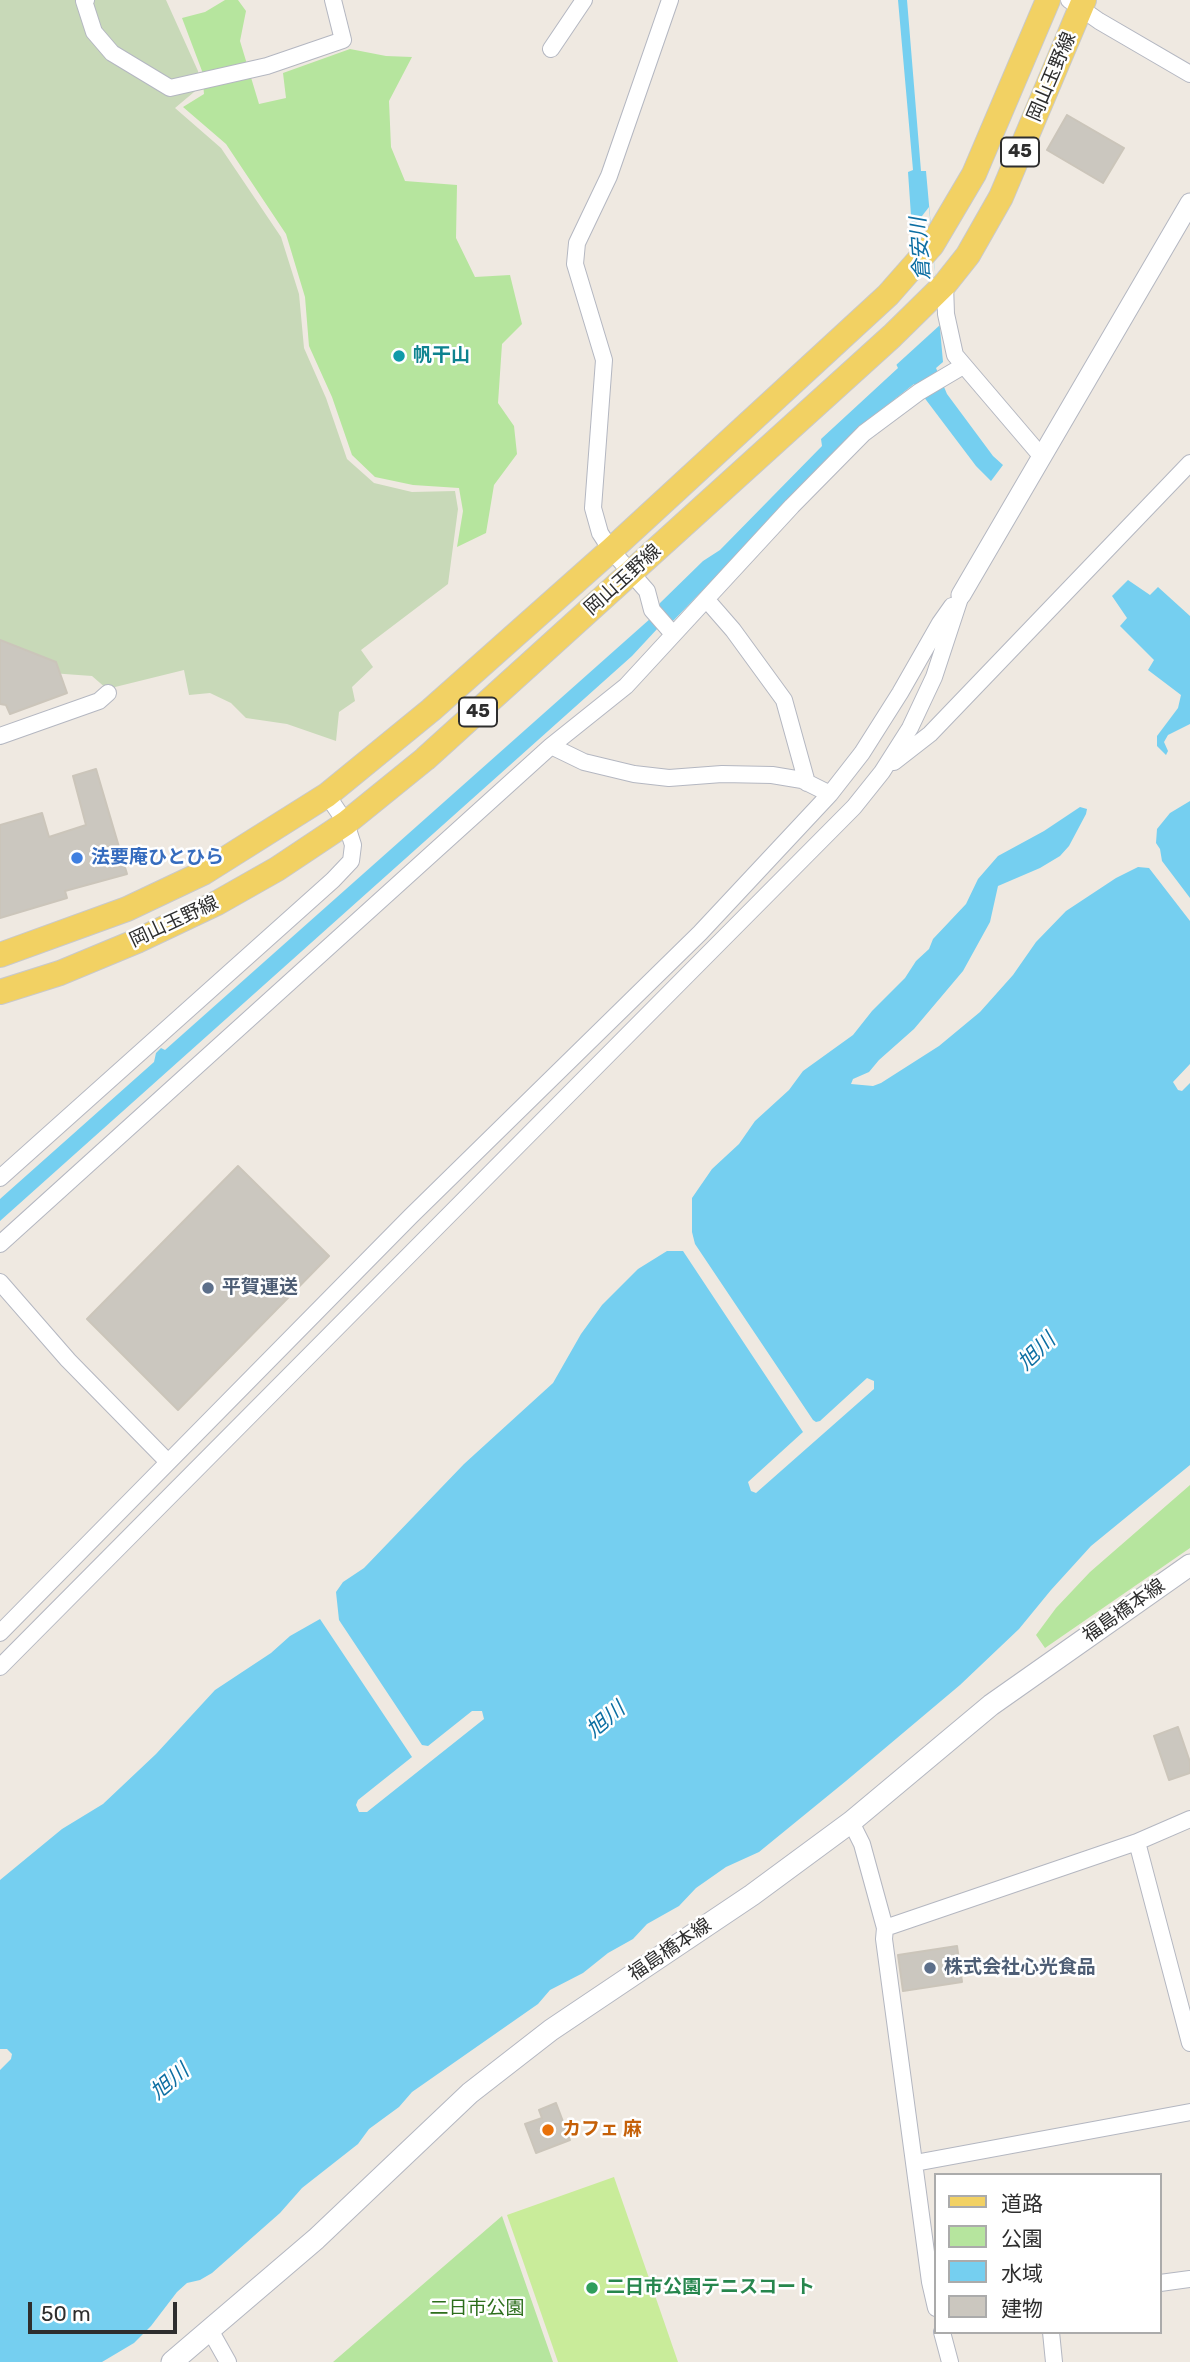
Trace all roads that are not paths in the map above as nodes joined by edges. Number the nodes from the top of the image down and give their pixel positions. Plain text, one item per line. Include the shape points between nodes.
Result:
1 (86, 0) edge
2 (333, 0) edge
3 (584, 0) edge
4 (670, 0) edge
5 (1048, 0) edge
6 (1078, 3) edge
7 (551, 49) dead end
8 (1190, 74) edge
9 (1190, 203) edge
10 (941, 288) junction
11 (963, 366) junction
12 (1042, 457) junction
13 (1190, 463) edge
14 (611, 550) junction
15 (632, 572) junction
16 (961, 595) junction
17 (706, 598) junction
18 (670, 630) junction
19 (108, 693) dead end
20 (0, 736) edge
21 (551, 746) junction
22 (881, 772) junction
23 (807, 783) junction
24 (830, 794) junction
25 (327, 795) junction
26 (346, 822) junction
27 (0, 955) edge
28 (0, 992) edge
29 (0, 1178) edge
30 (0, 1244) edge
31 (0, 1282) edge
32 (168, 1462) junction
33 (1190, 1565) edge
34 (0, 1633) edge
35 (0, 1667) edge
36 (1190, 1819) edge
37 (851, 1822) junction
38 (1138, 1842) junction
39 (885, 1928) junction
40 (1190, 2043) edge
41 (1190, 2112) edge
42 (915, 2163) junction
43 (1190, 2279) edge
44 (1162, 2283) edge
45 (934, 2300) edge
46 (210, 2330) junction
47 (943, 2334) edge
48 (1051, 2334) edge
49 (172, 2362) edge
50 (228, 2362) edge
51 (950, 2362) edge
52 (1054, 2362) edge

1 - 2 street via 94,32 112,53 170,88 267,66 343,40
3 - 7 street
4 - 14 street via 609,176 577,243 575,264 604,360 593,508
5 - 14 main road, 岡山玉野線 / 45 via 974,174 932,245 888,295
6 - 8 street
6 - 10 main road, 岡山玉野線 / 45 via 1001,197 968,255
9 - 12 street
10 - 11 street via 952,347
10 - 15 main road, 岡山玉野線 / 45
11 - 12 street
11 - 17 street via 864,433
12 - 16 street
13 - 22 street via 930,734
14 - 15 street
14 - 25 main road, 岡山玉野線 / 45 via 431,710
15 - 18 street via 647,591 652,610
15 - 26 main road, 岡山玉野線 / 45 via 425,759
16 - 22 street via 934,677 911,728
16 - 24 street via 862,753
17 - 18 street
17 - 23 street via 784,700
18 - 21 street via 626,686
19 - 20 street via 99,701
21 - 23 street via 584,762 634,774 669,778 772,775
21 - 30 street
22 - 35 street via 825,837
23 - 24 street
24 - 32 street via 700,933
25 - 26 street
25 - 27 main road, 岡山玉野線 / 45 via 202,873 127,909
26 - 28 main road, 岡山玉野線 / 45 via 217,903 137,941
26 - 29 street via 353,845 351,861 333,880
31 - 32 street via 68,1360
32 - 34 street
33 - 37 main road, 福島橋本線 via 991,1705
36 - 38 street
37 - 39 street via 862,1844
37 - 46 main road, 福島橋本線 via 752,1895 551,2030 470,2092 316,2239
38 - 39 street
38 - 40 street
39 - 42 street
41 - 42 street
42 - 45 street
43 - 44 street
46 - 49 main road, 福島橋本線
46 - 50 street
47 - 51 street
48 - 52 street

